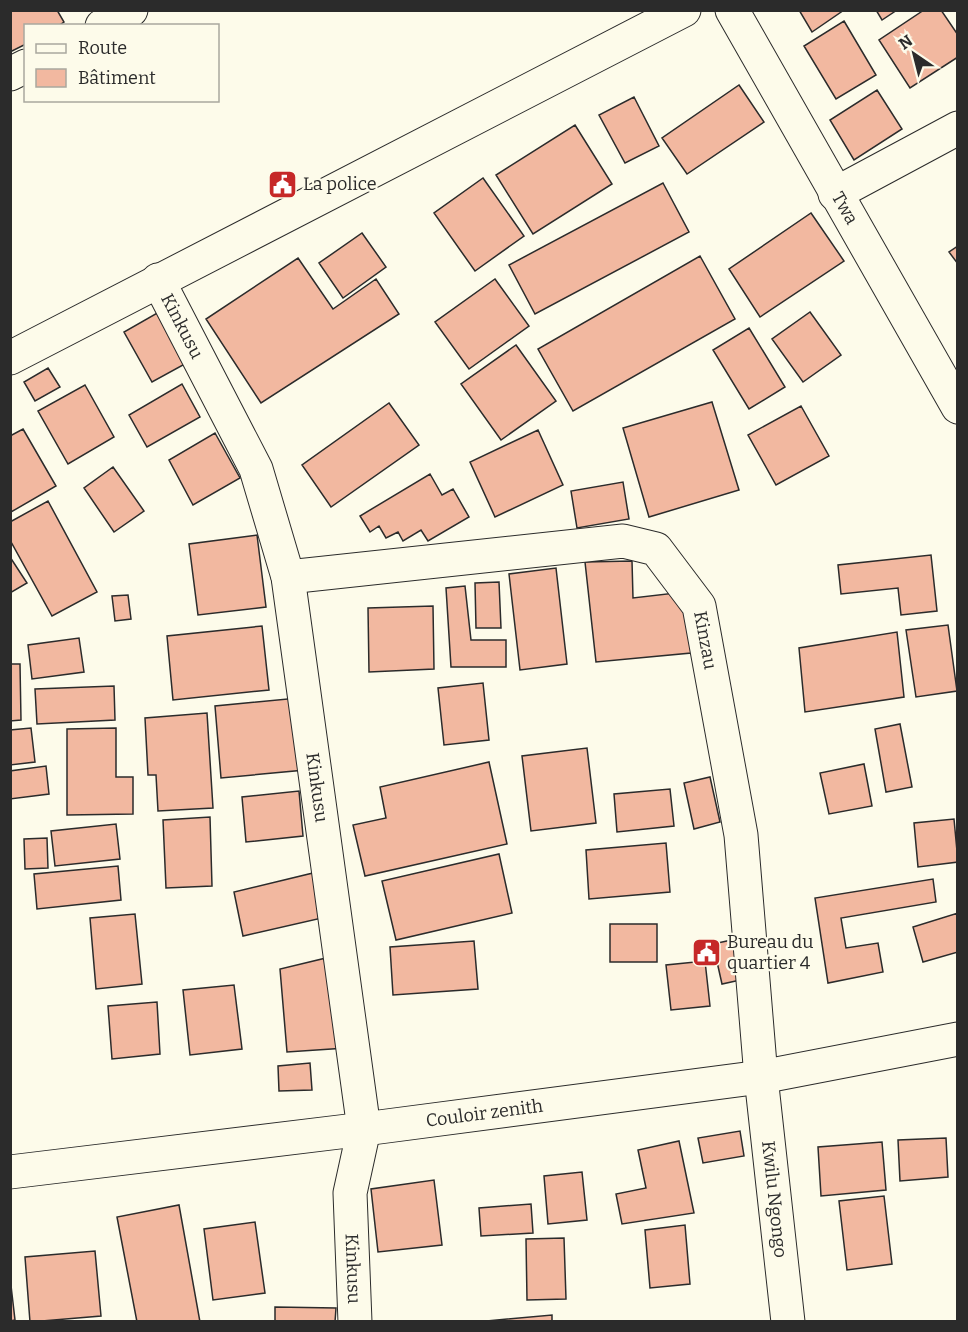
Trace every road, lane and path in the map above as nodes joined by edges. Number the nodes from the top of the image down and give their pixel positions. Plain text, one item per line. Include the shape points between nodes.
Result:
1 (131, 10) edge
2 (684, 10) edge
3 (732, 10) edge
4 (106, 24) edge
5 (24, 67) edge
6 (10, 74) edge
7 (957, 128) edge
8 (835, 194) junction
9 (158, 280) junction
10 (10, 358) edge
11 (957, 407) edge
12 (288, 577) junction
13 (957, 1039) edge
14 (761, 1077) junction
15 (364, 1130) junction
16 (10, 1172) edge
17 (355, 1322) edge
18 (788, 1322) edge

1 - 4 street
2 - 9 street
3 - 8 street, Twa
5 - 6 street
7 - 8 street
8 - 11 street, Twa
9 - 10 street
9 - 12 street, Kinkusu via 256,469
12 - 14 street, Kinzau via 623,541 656,549 699,606 741,835
12 - 15 street, Kinkusu
13 - 14 street, Couloir zenith
14 - 15 street, Couloir zenith
14 - 18 street, Kwilu Ngongo
15 - 16 street, Couloir zenith
15 - 17 street, Kinkusu via 350,1193

